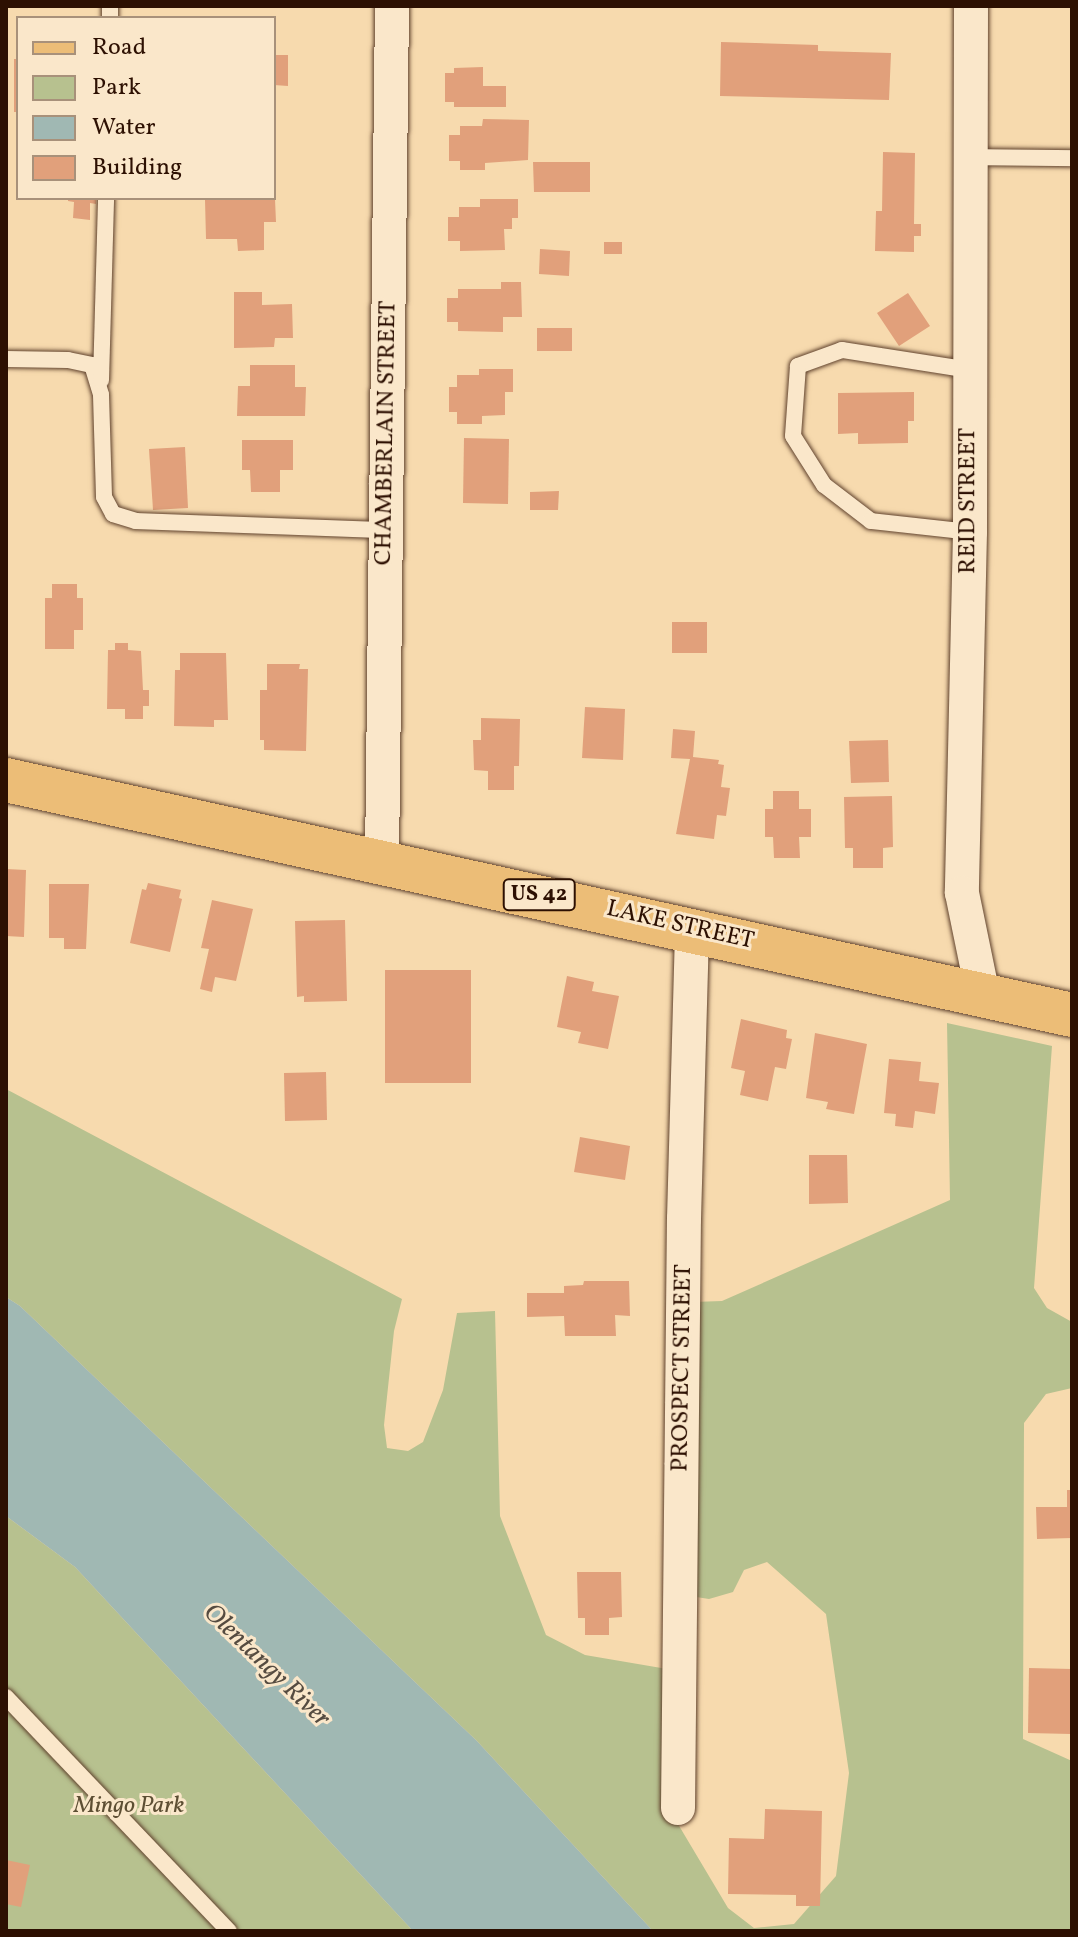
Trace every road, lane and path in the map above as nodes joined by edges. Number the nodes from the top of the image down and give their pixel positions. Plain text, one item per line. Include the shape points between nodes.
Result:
1 (392, 6) edge
2 (971, 6) edge
3 (969, 157) junction
4 (1072, 158) edge
5 (106, 200) edge
6 (6, 359) edge
7 (970, 370) junction
8 (101, 395) junction
9 (386, 530) junction
10 (970, 532) junction
11 (6, 780) edge
12 (382, 861) junction
13 (692, 929) junction
14 (983, 995) junction
15 (1072, 1015) edge
16 (6, 1697) edge
17 (678, 1808) dead end
18 (229, 1931) edge

1 - 9 street, CHAMBERLAIN STREET
2 - 3 street, REID STREET
3 - 4 lane
3 - 7 street, REID STREET
5 - 8 lane
6 - 8 lane via 92,365
7 - 10 street, REID STREET
7 - 10 lane via 842,350 798,366 793,436 824,485 871,521
8 - 9 lane via 104,497 113,514 136,521
9 - 12 street, CHAMBERLAIN STREET
10 - 14 street, REID STREET via 962,893
11 - 12 main road, LAKE STREET / US 42
12 - 13 main road, LAKE STREET / US 42
13 - 14 main road, LAKE STREET / US 42
13 - 17 street, PROSPECT STREET
14 - 15 main road, LAKE STREET / US 42
16 - 18 lane

